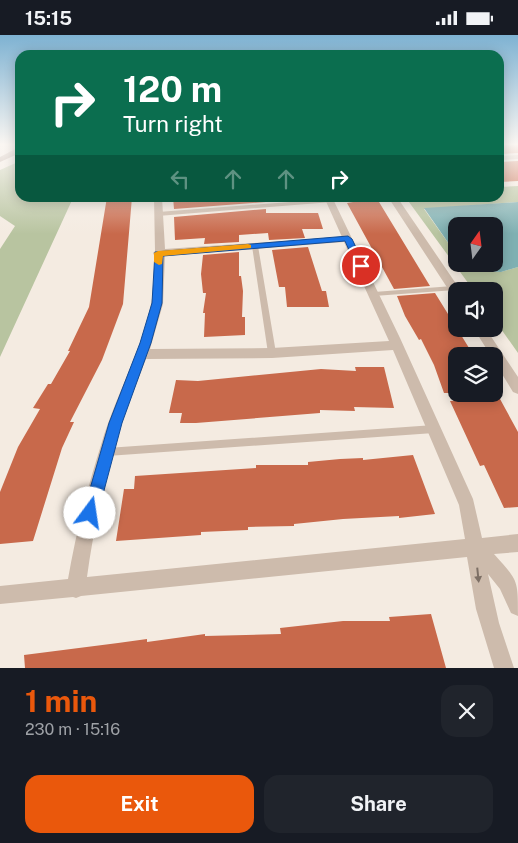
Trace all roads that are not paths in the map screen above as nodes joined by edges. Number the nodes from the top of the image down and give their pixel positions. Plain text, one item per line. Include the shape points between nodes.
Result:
1 (158, 202) edge
2 (295, 202) edge
3 (330, 202) edge
4 (395, 202) edge
5 (158, 214) junction
6 (348, 239) junction
7 (256, 246) junction
8 (158, 253) junction
9 (450, 282) edge
10 (448, 290) edge
11 (374, 294) junction
12 (485, 337) edge
13 (397, 345) junction
14 (272, 353) junction
15 (141, 354) junction
16 (518, 388) edge
17 (434, 429) junction
18 (107, 452) junction
19 (518, 543) edge
20 (475, 547) junction
21 (76, 589) junction
22 (0, 595) edge
23 (518, 606) edge
24 (504, 668) edge

1 - 5 street
2 - 5 lane
3 - 6 street
4 - 9 street
5 - 8 street
6 - 7 street
6 - 11 street
7 - 8 street
7 - 14 lane
8 - 15 street via 157,303
10 - 11 lane
11 - 13 street
12 - 16 street
13 - 14 street
13 - 17 street
14 - 15 street
15 - 18 street
17 - 18 lane
17 - 20 street via 468,505
18 - 21 street via 82,547
19 - 20 street
20 - 21 street
20 - 23 street via 507,582
20 -> 24 street via 484,604
21 - 22 street

